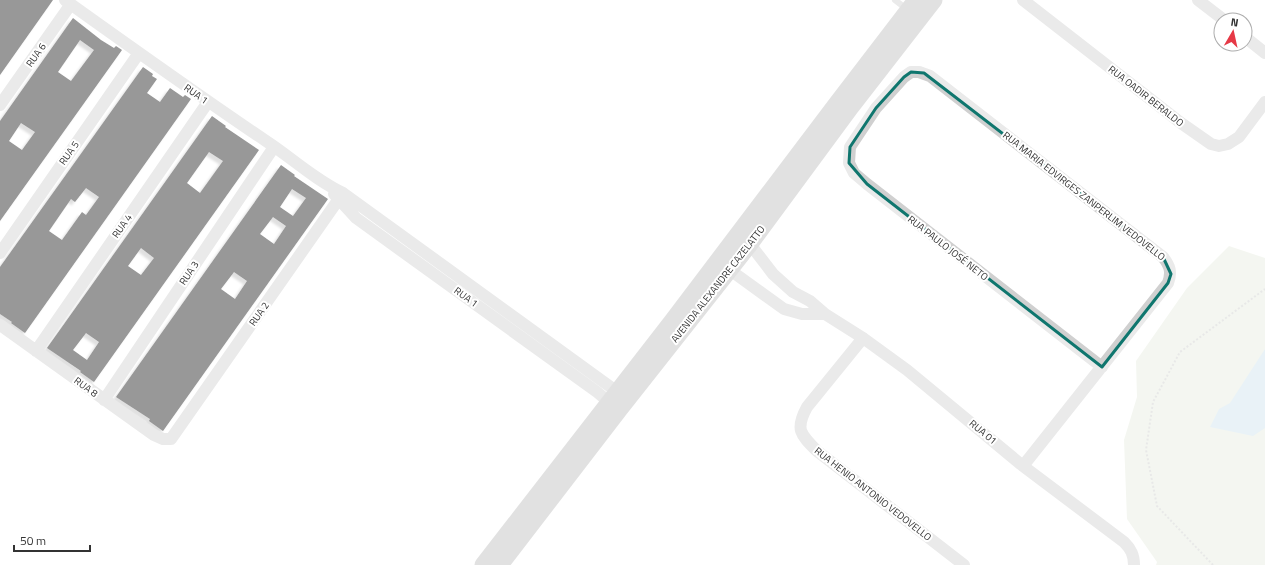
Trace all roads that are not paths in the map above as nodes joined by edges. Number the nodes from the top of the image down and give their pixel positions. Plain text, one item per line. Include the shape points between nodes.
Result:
1 (934, 0) edge
2 (1024, 0) edge
3 (1198, 0) edge
4 (68, 2) edge
5 (907, 3) edge
6 (1214, 12) edge
7 (1253, 43) edge
8 (1265, 53) edge
9 (139, 54) junction
10 (208, 102) junction
11 (1265, 102) edge
12 (0, 105) edge
13 (876, 108) joint
14 (274, 147) junction
15 (341, 196) junction
16 (750, 244) junction
17 (0, 253) edge
18 (730, 270) junction
19 (825, 314) junction
20 (0, 325) edge
21 (863, 338) junction
22 (36, 351) junction
23 (1102, 367) junction
24 (104, 400) junction
25 (618, 401) junction
26 (175, 435) joint
27 (1023, 466) junction
28 (1134, 561) edge
29 (482, 565) edge
30 (500, 565) edge
31 (964, 565) edge

1 - 16 main road, AVENIDA ALEXANDRE CAZELATTO via 850,107
2 - 11 street, RUA OADIR BERALDO via 1181,124 1211,144 1219,146 1239,138
3 - 6 street
4 - 9 street, RUA 1
4 - 12 street, RUA 6
5 - 25 main road, AVENIDA ALEXANDRE CAZELATTO
7 - 8 street
9 - 10 street, RUA 1
9 - 17 street, RUA 5
10 - 14 street, RUA 1
10 - 22 street, RUA 4
13 - 23 street, RUA PAULO JOSÉ NETO via 850,146 848,163 854,173
13 - 23 street, RUA MARIA EDVIRGES ZANPERLIM VEDOVELLO via 904,77 911,72 924,73 1163,257 1169,265 1171,274 1168,283
14 - 15 street, RUA 1
14 - 24 street, RUA 3
15 - 25 street, RUA 1 via 509,314
15 - 26 street, RUA 2
16 - 18 main road, AVENIDA ALEXANDRE CAZELATTO
16 - 19 street, RUA 01 via 773,274 793,292 810,301
18 - 19 street via 784,310 802,314
18 - 25 main road, AVENIDA ALEXANDRE CAZELATTO
19 - 21 street, RUA 01
20 - 22 street, RUA 8
21 - 27 street, RUA 01 via 907,370
21 - 31 street, RUA HENIO ANTONIO VEDOVELLO via 807,406 801,419 801,431 817,451
22 - 24 street, RUA 8
23 - 27 street, RUA MARIA EDVIRGES ZANPERLIM VEDOVELLO
24 - 26 street, RUA 8 via 158,437 171,439
25 - 29 main road, AVENIDA ALEXANDRE CAZELATTO
25 - 30 main road, AVENIDA ALEXANDRE CAZELATTO
27 - 28 street, RUA 01 via 1124,542 1130,548

